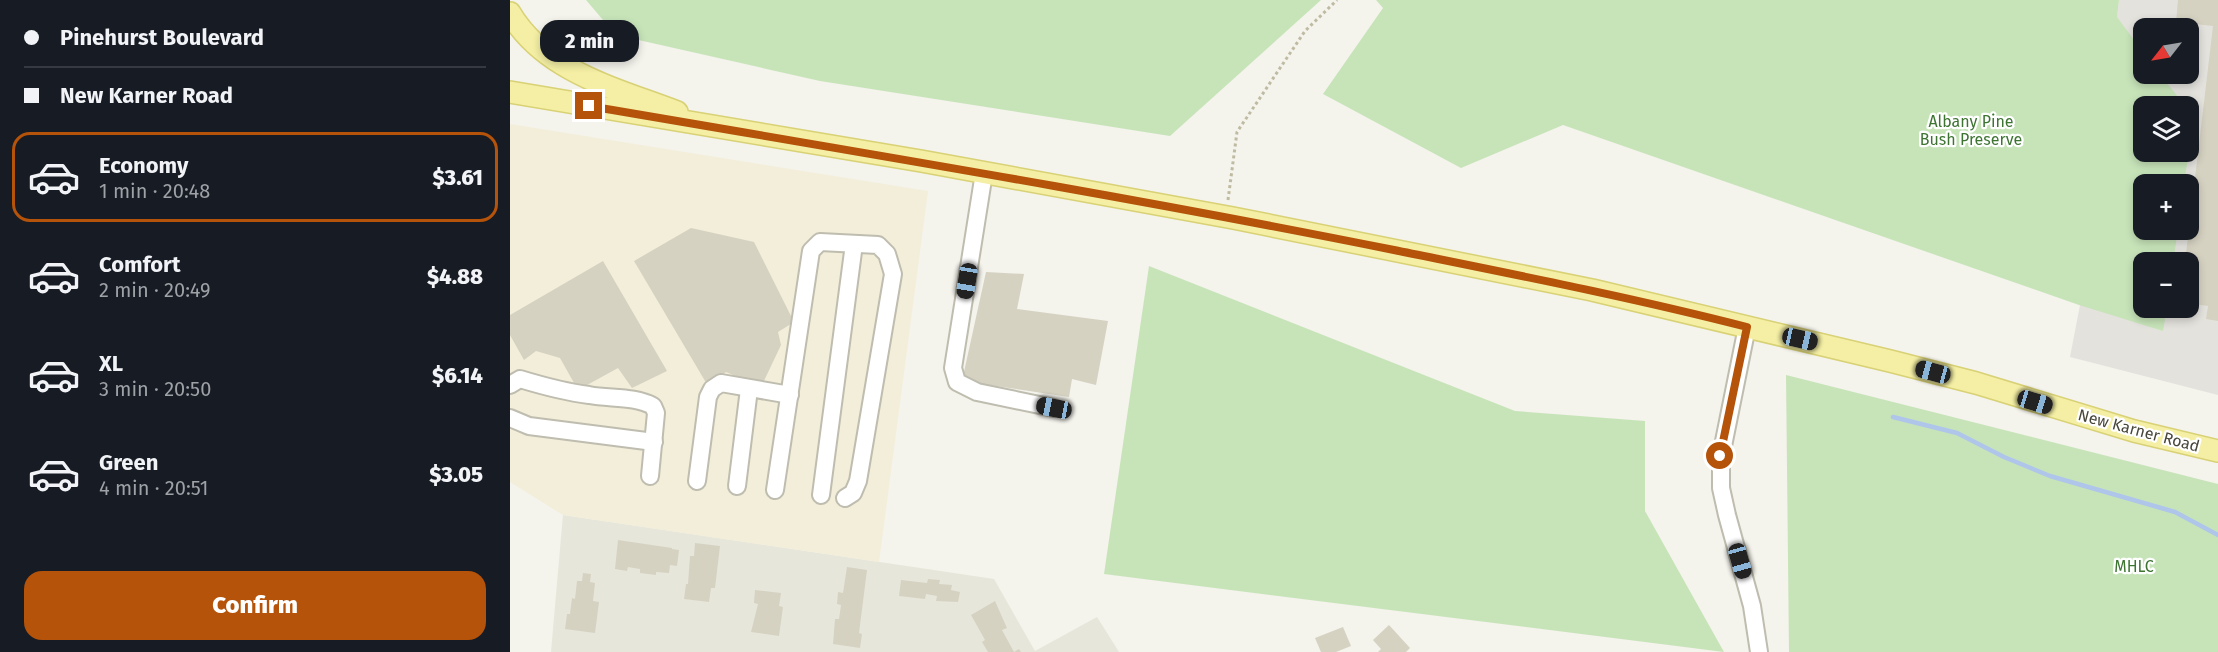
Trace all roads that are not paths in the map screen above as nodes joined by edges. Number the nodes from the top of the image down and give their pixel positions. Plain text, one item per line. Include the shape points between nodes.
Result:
1 (510, 13) edge
2 (510, 92) edge
3 (720, 128) junction
4 (984, 173) junction
5 (854, 244) junction
6 (1747, 327) junction
7 (510, 385) edge
8 (749, 389) junction
9 (790, 395) junction
10 (1054, 408) dead end
11 (510, 418) edge
12 (654, 442) junction
13 (2218, 451) edge
14 (650, 476) dead end
15 (697, 481) dead end
16 (737, 486) dead end
17 (775, 490) dead end
18 (820, 495) dead end
19 (845, 498) dead end
20 (1759, 652) edge

1 - 3 main road via 537,47 554,60
2 - 3 main road, New Karner Road
3 - 4 main road, New Karner Road
4 - 6 main road, New Karner Road via 1226,216 1592,290
4 - 10 street via 953,368 957,382 976,392
5 - 9 street via 820,242 811,251
5 - 18 street
5 - 19 street via 878,244 893,274 858,481 853,493
6 - 13 main road, New Karner Road via 1976,383 2134,431
6 - 20 street via 1720,456 1721,488 1752,606
7 - 12 street via 520,379 591,396 642,400 653,406 656,413
8 - 9 street
8 - 15 street via 721,383 712,388
8 - 16 street
9 - 17 street
11 - 12 street via 529,426
12 - 14 street

